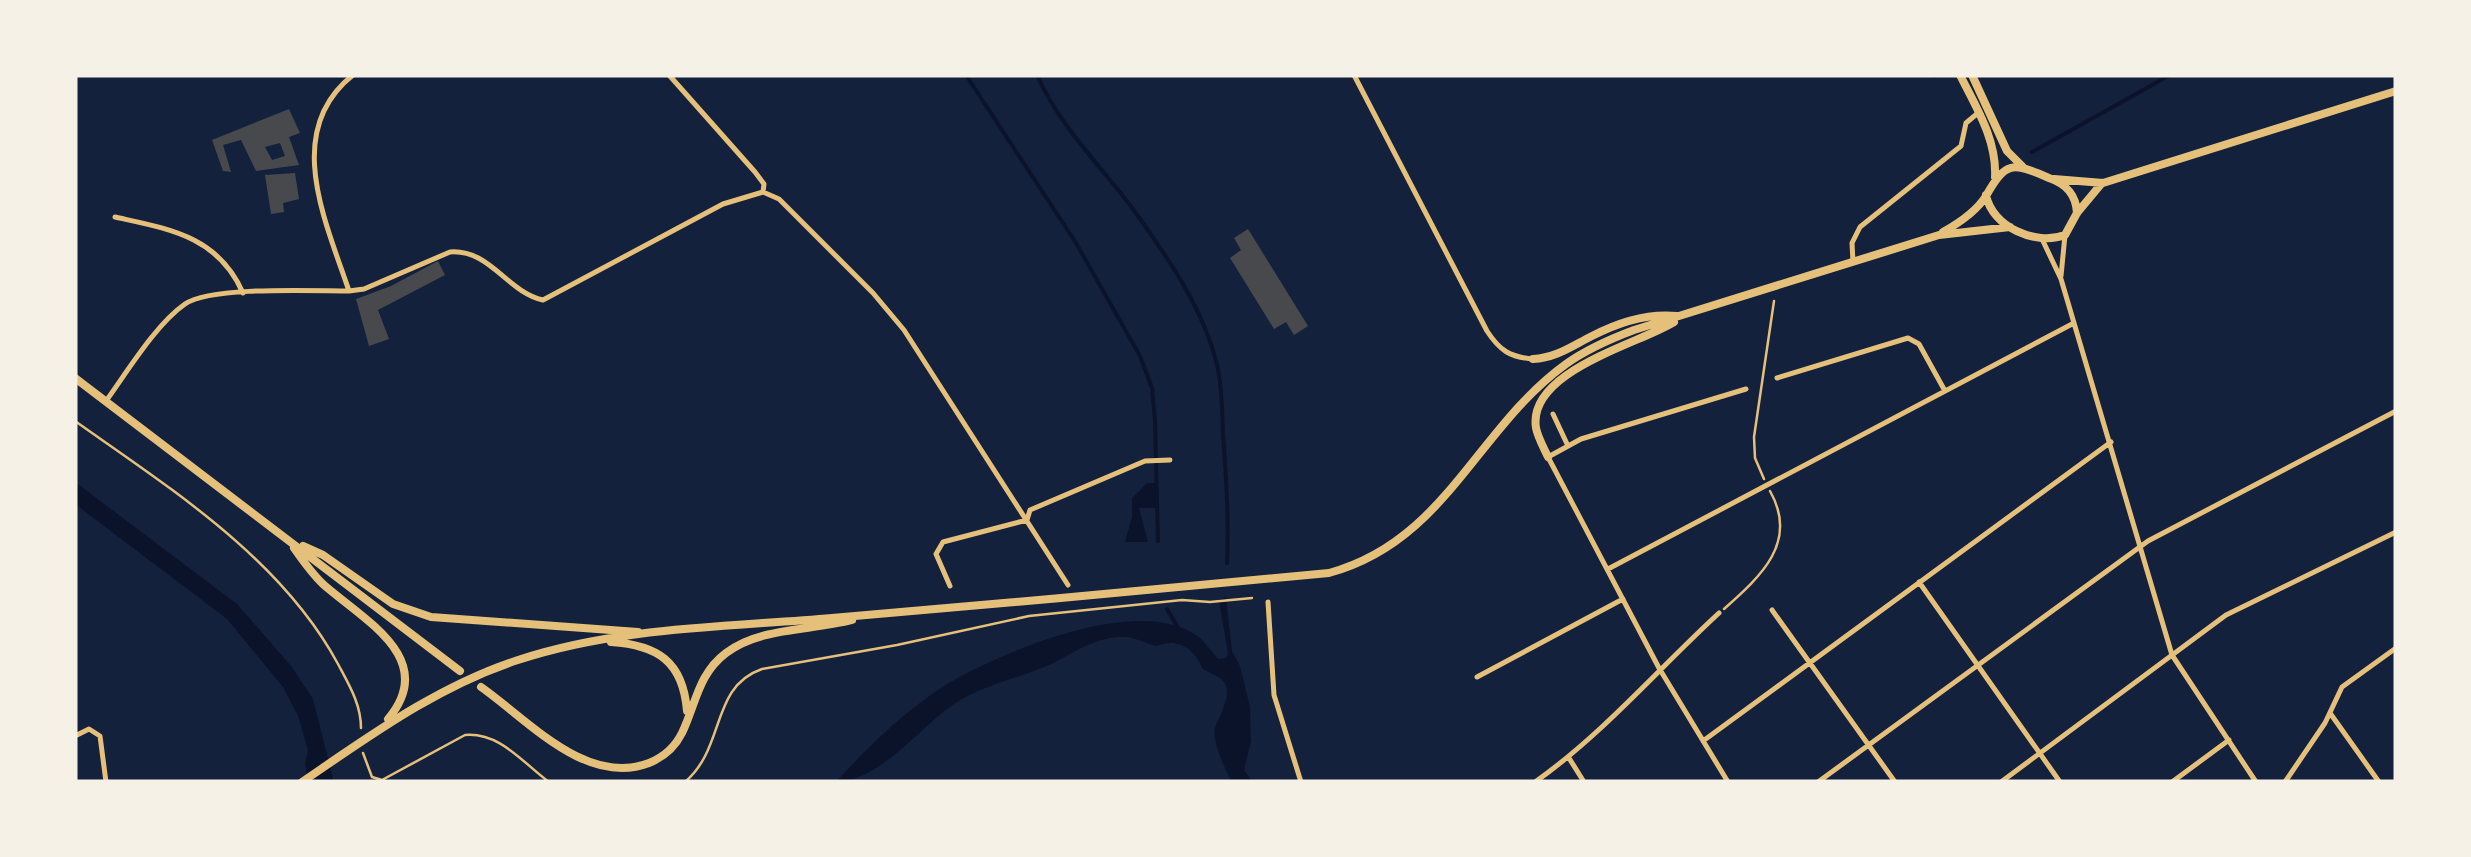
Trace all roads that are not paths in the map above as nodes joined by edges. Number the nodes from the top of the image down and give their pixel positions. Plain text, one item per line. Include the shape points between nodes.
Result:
1 (353, 75) edge
2 (669, 75) edge
3 (1354, 75) edge
4 (1960, 75) edge
5 (1972, 75) edge
6 (2396, 91) edge
7 (1978, 112) junction
8 (2022, 168) junction
9 (1995, 177) junction
10 (2054, 179) junction
11 (2102, 182) junction
12 (764, 192) junction
13 (1986, 195) junction
14 (2077, 213) junction
15 (116, 217) dead end
16 (2010, 226) junction
17 (1940, 234) junction
18 (2065, 235) junction
19 (2042, 240) junction
20 (1853, 262) junction
21 (2061, 279) junction
22 (349, 291) junction
23 (243, 293) junction
24 (1682, 316) junction
25 (2074, 324) junction
26 (1533, 359) joint
27 (75, 378) edge
28 (1776, 378) dead end
29 (1746, 389) dead end
30 (1945, 392) junction
31 (106, 401) junction
32 (2396, 411) edge
33 (1553, 414) dead end
34 (2111, 442) junction
35 (1568, 446) junction
36 (1548, 457) junction
37 (1170, 460) dead end
38 (1026, 520) junction
39 (2396, 532) edge
40 (289, 540) junction
41 (2141, 545) junction
42 (1608, 570) junction
43 (1918, 582) junction
44 (1068, 585) dead end
45 (950, 586) dead end
46 (1623, 599) junction
47 (1268, 602) dead end
48 (1772, 610) dead end
49 (1719, 613) road end
50 (870, 614) junction
51 (658, 633) junction
52 (592, 641) junction
53 (2396, 648) edge
54 (2172, 655) junction
55 (1810, 663) junction
56 (1978, 666) junction
57 (1659, 668) junction
58 (460, 670) dead end
59 (1477, 677) dead end
60 (480, 687) dead end
61 (2330, 713) junction
62 (688, 716) junction
63 (380, 729) junction
64 (75, 736) edge
65 (2229, 740) junction
66 (1702, 741) junction
67 (1868, 746) junction
68 (2040, 754) junction
69 (1569, 758) junction
70 (106, 782) edge
71 (302, 782) edge
72 (1302, 782) edge
73 (1535, 782) edge
74 (1584, 782) edge
75 (1728, 782) edge
76 (1818, 782) edge
77 (1895, 782) edge
78 (2001, 782) edge
79 (2060, 782) edge
80 (2172, 782) edge
81 (2256, 782) edge
82 (2285, 782) edge
83 (2379, 782) edge

1 - 22 street via 326,107 313,158
2 - 12 street via 756,172
3 - 26 street via 1487,332 1513,357
4 - 7 main road
5 - 8 main road via 2007,151
6 - 11 main road
7 - 9 main road via 1995,155
7 - 20 street via 1966,123 1961,146 1860,228
8 - 9 main road
8 - 10 main road
9 - 13 main road
10 - 11 main road
10 - 14 main road via 2070,190
11 - 14 main road
12 - 22 street via 723,204 543,300 528,297 462,251
12 - 38 street via 779,199 904,330
13 - 16 main road via 1994,216
13 - 17 main road
14 - 18 main road
15 - 23 street via 194,238 232,273
16 - 17 main road
16 - 19 main road
17 - 20 main road
18 - 19 main road
18 - 21 street
19 - 21 street
20 - 24 main road
21 - 25 street
22 - 23 street
23 - 31 street via 207,295 182,306
24 - 26 main road via 1650,316
24 - 36 main road via 1585,363 1550,392 1536,424
24 - 50 main road via 1611,339 1564,364 1410,533 1370,559 1329,573
25 - 30 street
25 - 34 street
27 - 31 main road
28 - 30 street via 1908,338 1920,344
29 - 35 street
30 - 42 street
31 - 40 main road
32 - 41 street
33 - 35 street
34 - 41 street
34 - 43 street
35 - 36 street
36 - 42 street
37 - 38 street via 1145,461 1030,510
38 - 44 street
38 - 45 street via 943,542 936,554
39 - 54 street via 2226,615
40 - 51 main road via 324,555 394,604 431,618
40 - 58 main road
40 - 63 main road via 311,572 382,632 400,658 403,695
41 - 54 street
41 - 56 street
42 - 46 street
43 - 55 street
43 - 56 street
46 - 57 street
46 - 59 street
47 - 72 street via 1274,694
48 - 55 street
49 - 57 street
50 - 51 main road
50 - 62 main road via 758,637 731,649 700,682
51 - 52 main road
52 - 62 main road via 638,644 661,656 680,678
52 - 63 main road via 484,673
53 - 61 street via 2342,687
54 - 65 street
54 - 68 street
55 - 66 street
55 - 67 street
56 - 67 street
56 - 68 street
57 - 66 street
57 - 69 street
60 - 62 main road via 568,751 615,768 643,766 666,754
61 - 82 street
61 - 83 street
63 - 71 main road
64 - 70 street via 89,729 100,736
65 - 80 street
65 - 81 street
66 - 75 street
67 - 76 street
67 - 77 street
68 - 78 street
68 - 79 street
69 - 73 street
69 - 74 street

